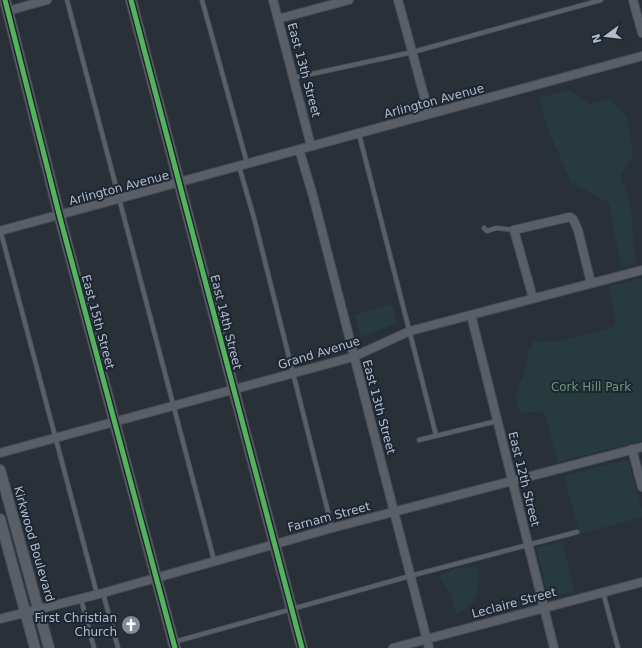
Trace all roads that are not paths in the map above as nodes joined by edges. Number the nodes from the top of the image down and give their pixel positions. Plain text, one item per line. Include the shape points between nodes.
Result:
1 (5, 0) edge
2 (47, 0) edge
3 (67, 0) edge
4 (131, 0) edge
5 (202, 0) edge
6 (273, 0) edge
7 (349, 0) edge
8 (398, 0) edge
9 (601, 0) edge
10 (633, 0) edge
11 (8, 11) junction
12 (278, 18) junction
13 (642, 33) edge
14 (413, 52) junction
15 (642, 56) edge
16 (293, 78) junction
17 (429, 114) junction
18 (359, 134) junction
19 (311, 146) junction
20 (299, 149) junction
21 (243, 165) junction
22 (180, 181) junction
23 (120, 198) junction
24 (59, 214) junction
25 (484, 228) dead end
26 (0, 230) edge
27 (514, 230) junction
28 (642, 270) edge
29 (591, 283) junction
30 (533, 298) junction
31 (471, 315) junction
32 (410, 332) junction
33 (354, 357) junction
34 (293, 374) junction
35 (233, 390) junction
36 (174, 406) junction
37 (497, 421) junction
38 (114, 422) junction
39 (436, 435) junction
40 (55, 438) junction
41 (419, 440) dead end
42 (642, 447) edge
43 (632, 450) junction
44 (0, 453) edge
45 (0, 470) edge
46 (512, 482) junction
47 (642, 487) edge
48 (394, 512) junction
49 (0, 519) edge
50 (332, 528) junction
51 (577, 532) dead end
52 (275, 544) junction
53 (528, 546) junction
54 (214, 560) junction
55 (410, 576) junction
56 (156, 577) junction
57 (642, 582) edge
58 (603, 592) junction
59 (100, 593) junction
60 (81, 598) junction
61 (544, 608) junction
62 (39, 609) junction
63 (292, 609) junction
64 (26, 613) junction
65 (0, 619) edge
66 (427, 639) junction
67 (174, 645) edge
68 (35, 648) edge
69 (49, 648) edge
70 (94, 648) edge
71 (118, 648) edge
72 (302, 648) edge
73 (393, 648) edge
74 (429, 648) edge
75 (554, 648) edge
76 (618, 648) edge

1 - 11 street, East 15th Street
2 - 11 street
3 - 23 lane
4 - 22 street, East 14th Street
5 - 21 lane
6 - 12 street, East 13th Street
7 - 12 street
8 - 14 street
9 - 14 lane
10 - 13 street
11 - 24 street, East 15th Street
12 - 16 street, East 13th Street
14 - 16 lane
14 - 17 street
15 - 17 street, Arlington Avenue
16 - 19 street, East 13th Street
17 - 18 street, Arlington Avenue
18 - 19 street, Arlington Avenue
18 - 32 lane
19 - 20 street, Arlington Avenue
20 - 21 street, Arlington Avenue
20 - 33 street, East 13th Street
21 - 22 street, Arlington Avenue
21 - 34 lane
22 - 23 street, Arlington Avenue
22 - 35 street, East 14th Street
23 - 24 street, Arlington Avenue
23 - 36 lane
24 - 26 street, Arlington Avenue
24 - 38 street, East 15th Street
25 - 27 lane via 487,231 496,228
26 - 40 lane
27 - 29 street via 570,217 573,219
27 - 30 street
28 - 29 street, Grand Avenue
29 - 30 street, Grand Avenue
30 - 31 street, Grand Avenue
31 - 32 street, Grand Avenue
31 - 37 street, East 12th Street
32 - 33 street, Grand Avenue
32 - 39 lane
33 - 34 street, Grand Avenue
33 - 48 street, East 13th Street
34 - 35 street, Grand Avenue
34 - 50 lane
35 - 36 street, Grand Avenue
35 - 52 street, East 14th Street
36 - 38 street, Grand Avenue
36 - 54 lane
37 - 39 lane
37 - 46 street, East 12th Street
38 - 40 street, Grand Avenue
38 - 56 street, East 15th Street
39 - 41 lane
40 - 44 street, Grand Avenue
40 - 59 lane
42 - 43 street, Farnam Street
43 - 46 street, Farnam Street
43 - 47 street
45 - 62 street, Kirkwood Boulevard
46 - 48 street, Farnam Street
46 - 53 street, East 12th Street
48 - 50 street, Farnam Street
48 - 55 street, East 13th Street
49 - 64 street
50 - 52 street, Farnam Street
51 - 53 lane
52 - 54 street, Farnam Street
52 - 63 street, East 14th Street
53 - 55 lane
53 - 61 street, East 12th Street
54 - 56 street, Farnam Street
55 - 63 lane
55 - 66 street, East 13th Street
56 - 59 street, Farnam Street
56 - 67 street, East 15th Street
57 - 58 street, Leclaire Street
58 - 61 street, Leclaire Street
58 - 76 lane
59 - 60 street, Farnam Street
59 - 71 lane
60 - 62 street, Farnam Street
60 - 70 lane
61 - 66 street, Leclaire Street
61 - 75 street, East 12th Street
62 - 64 street, Farnam Street
62 - 69 street, Kirkwood Boulevard
63 - 67 lane
63 - 72 street, East 14th Street
64 - 65 street, Farnam Street
64 - 68 street
66 - 73 street, Leclaire Street
66 - 74 street, East 13th Street

